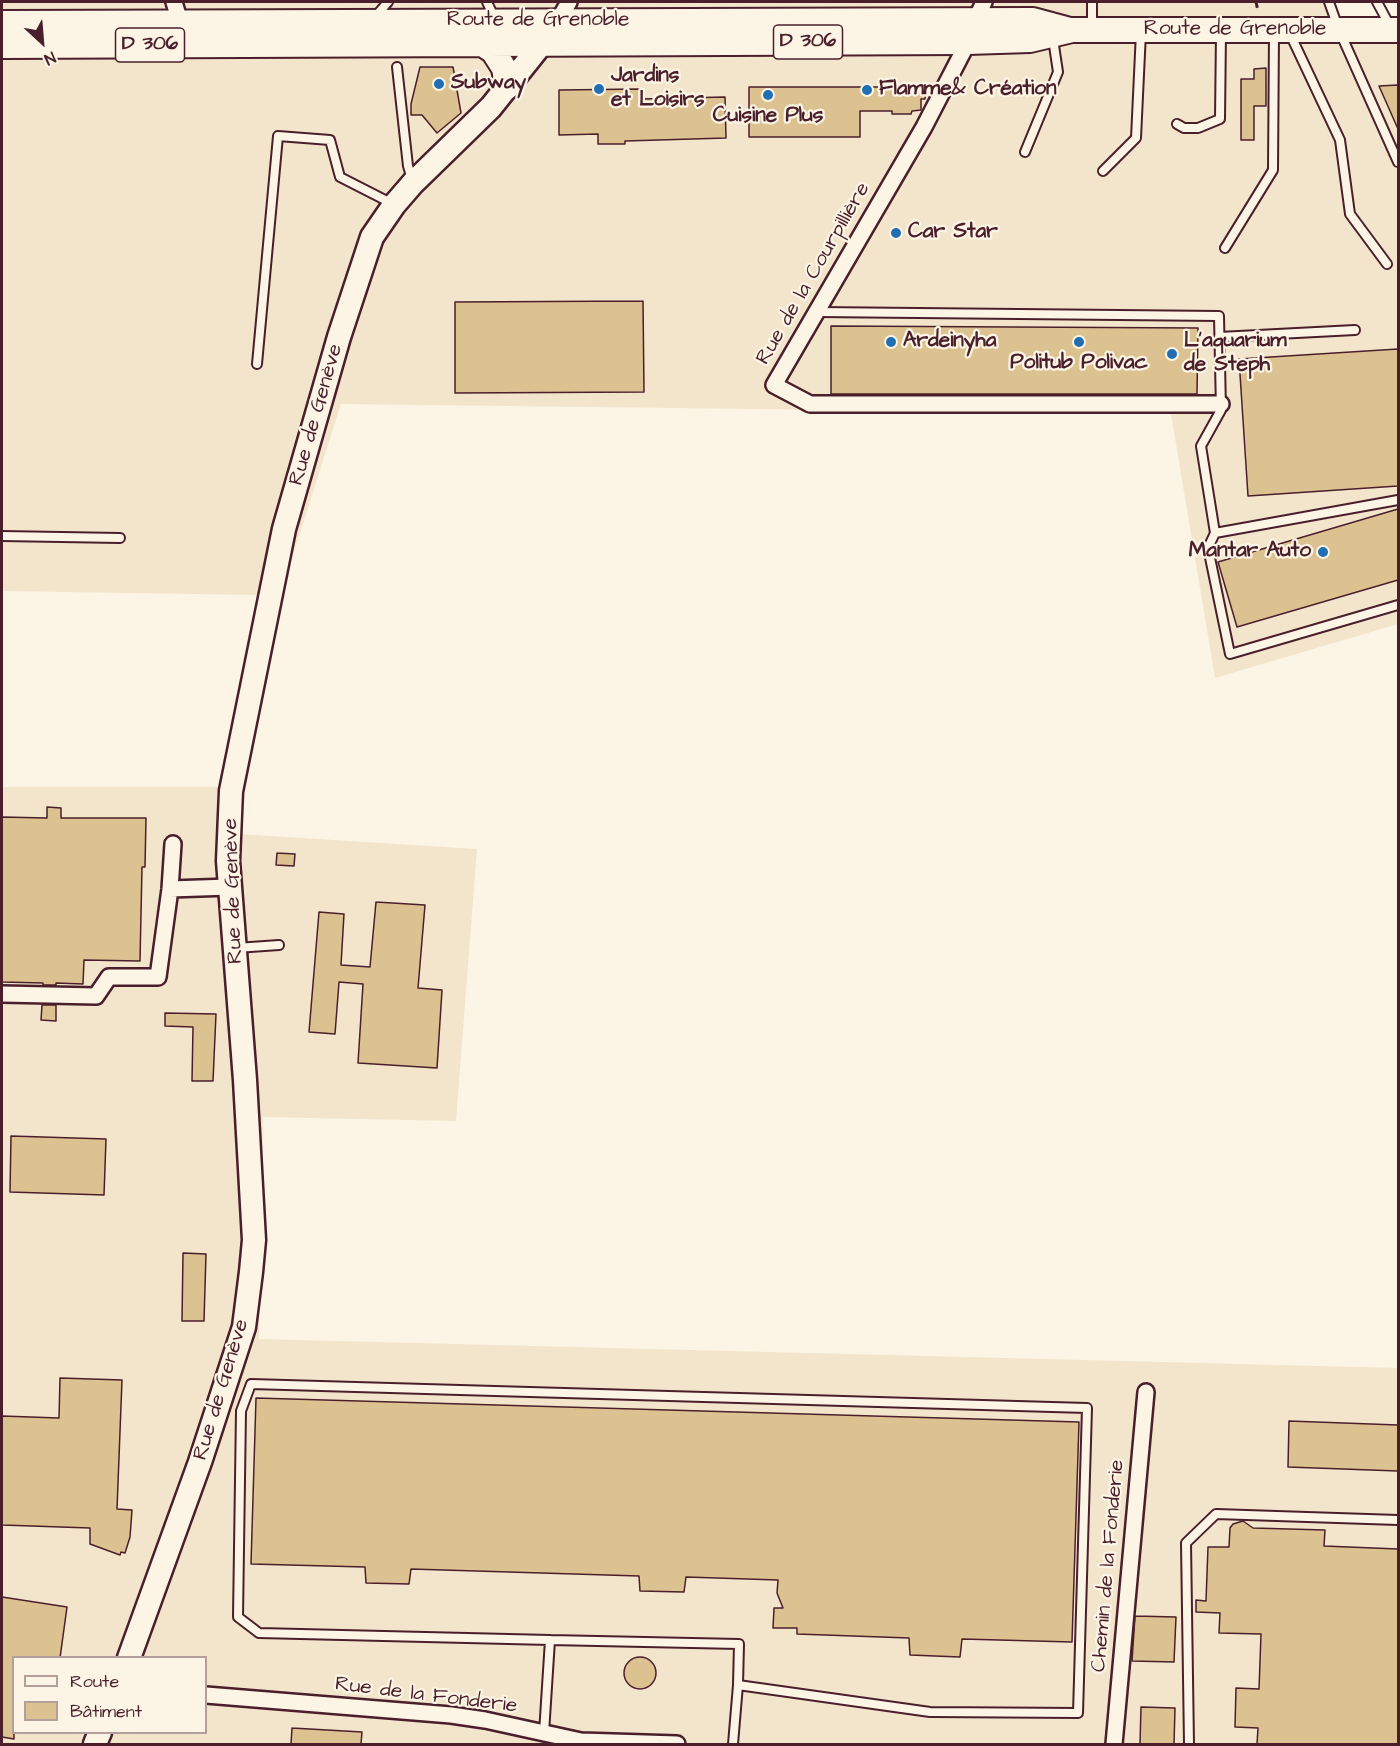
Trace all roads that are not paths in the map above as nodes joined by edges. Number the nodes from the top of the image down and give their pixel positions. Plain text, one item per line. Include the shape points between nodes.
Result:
1 (388, 2) edge
2 (597, 2) edge
3 (1092, 2) edge
4 (1329, 2) edge
5 (1377, 2) edge
6 (491, 11) edge
7 (564, 11) edge
8 (177, 12) edge
9 (800, 20) junction
10 (624, 21) junction
11 (976, 21) edge
12 (371, 22) junction
13 (2, 23) edge
14 (1141, 30) junction
15 (1221, 30) junction
16 (1281, 30) junction
17 (1339, 30) junction
18 (1396, 30) edge
19 (1072, 32) junction
20 (481, 43) junction
21 (543, 43) junction
22 (298, 44) junction
23 (2, 46) edge
24 (397, 67) dead end
25 (507, 87) junction
26 (1177, 124) dead end
27 (1025, 153) dead end
28 (1398, 162) edge
29 (1103, 171) dead end
30 (413, 183) junction
31 (394, 205) junction
32 (1225, 248) dead end
33 (1387, 264) dead end
34 (817, 312) junction
35 (1355, 330) dead end
36 (1219, 337) junction
37 (256, 364) dead end
38 (1221, 404) junction
39 (1398, 500) edge
40 (1215, 533) junction
41 (2, 536) edge
42 (120, 538) dead end
43 (1398, 605) edge
44 (173, 844) dead end
45 (230, 887) junction
46 (170, 888) junction
47 (279, 945) dead end
48 (235, 948) junction
49 (2, 994) edge
50 (1146, 1392) dead end
51 (1398, 1520) edge
52 (550, 1640) junction
53 (130, 1656) edge
54 (738, 1685) junction
55 (207, 1695) edge
56 (544, 1733) junction
57 (677, 1744) edge
58 (733, 1744) edge
59 (1114, 1744) edge
60 (1189, 1744) edge

1 - 12 lane
2 - 10 main road via 610,15
3 - 19 lane
4 - 17 lane
5 - 18 lane
6 - 7 main road, Route de Grenoble / D 306
6 - 12 main road, Route de Grenoble / D 306
7 - 10 main road, Route de Grenoble / D 306
7 - 21 street, Rue de Genève
7 - 22 main road via 505,31 387,34
8 - 12 main road, Route de Grenoble / D 306
8 - 13 main road, Route de Grenoble / D 306
9 - 10 main road, Route de Grenoble / D 306
9 - 11 main road, Route de Grenoble / D 306
9 - 21 main road via 735,30 595,33
11 - 19 main road, Route de Grenoble / D 306 via 1033,20
11 - 21 main road, Route de Grenoble / D 306
11 - 34 street, Rue de la Courpillière via 924,127
14 - 15 main road, Route de Grenoble / D 306
14 - 19 main road, Route de Grenoble / D 306
14 - 29 lane via 1136,138
15 - 16 main road, Route de Grenoble / D 306
15 - 26 lane via 1220,119 1198,128
16 - 17 main road, Route de Grenoble / D 306
16 - 32 lane via 1273,170
16 - 33 lane via 1340,140 1350,214
17 - 18 main road, Route de Grenoble / D 306
17 - 28 lane
19 - 27 lane
20 - 21 main road, Route de Grenoble / D 306
20 - 22 main road, Route de Grenoble / D 306
20 - 25 main road via 493,51 504,68
21 - 25 street, Rue de Genève
22 - 23 main road, Route de Grenoble / D 306
24 - 30 lane
25 - 30 street, Rue de Genève
30 - 31 street, Rue de Genève
31 - 37 lane via 340,177 330,140 278,136
31 - 45 street, Rue de Genève via 372,237 284,529 231,791
34 - 36 lane via 1219,316
34 - 38 street, Rue de la Courpillière via 774,385 810,404
35 - 36 lane
36 - 38 lane
38 - 40 lane via 1201,446
39 - 40 lane
40 - 43 lane via 1208,548 1230,654
41 - 42 lane
44 - 46 street
45 - 46 street
45 - 48 street, Rue de Genève
46 - 49 street via 158,977 110,977 96,996
47 - 48 lane
48 - 53 street, Rue de Genève via 254,1240 244,1327
50 - 59 street, Chemin de la Fonderie
51 - 60 lane via 1216,1514 1186,1543
52 - 54 lane via 739,1644
52 - 54 lane via 259,1633 238,1617 241,1411 250,1384 1087,1408 1078,1713 930,1712
52 - 56 lane
54 - 58 lane
55 - 56 street, Rue de la Fonderie via 451,1715
56 - 57 street, Rue de la Fonderie via 581,1741

